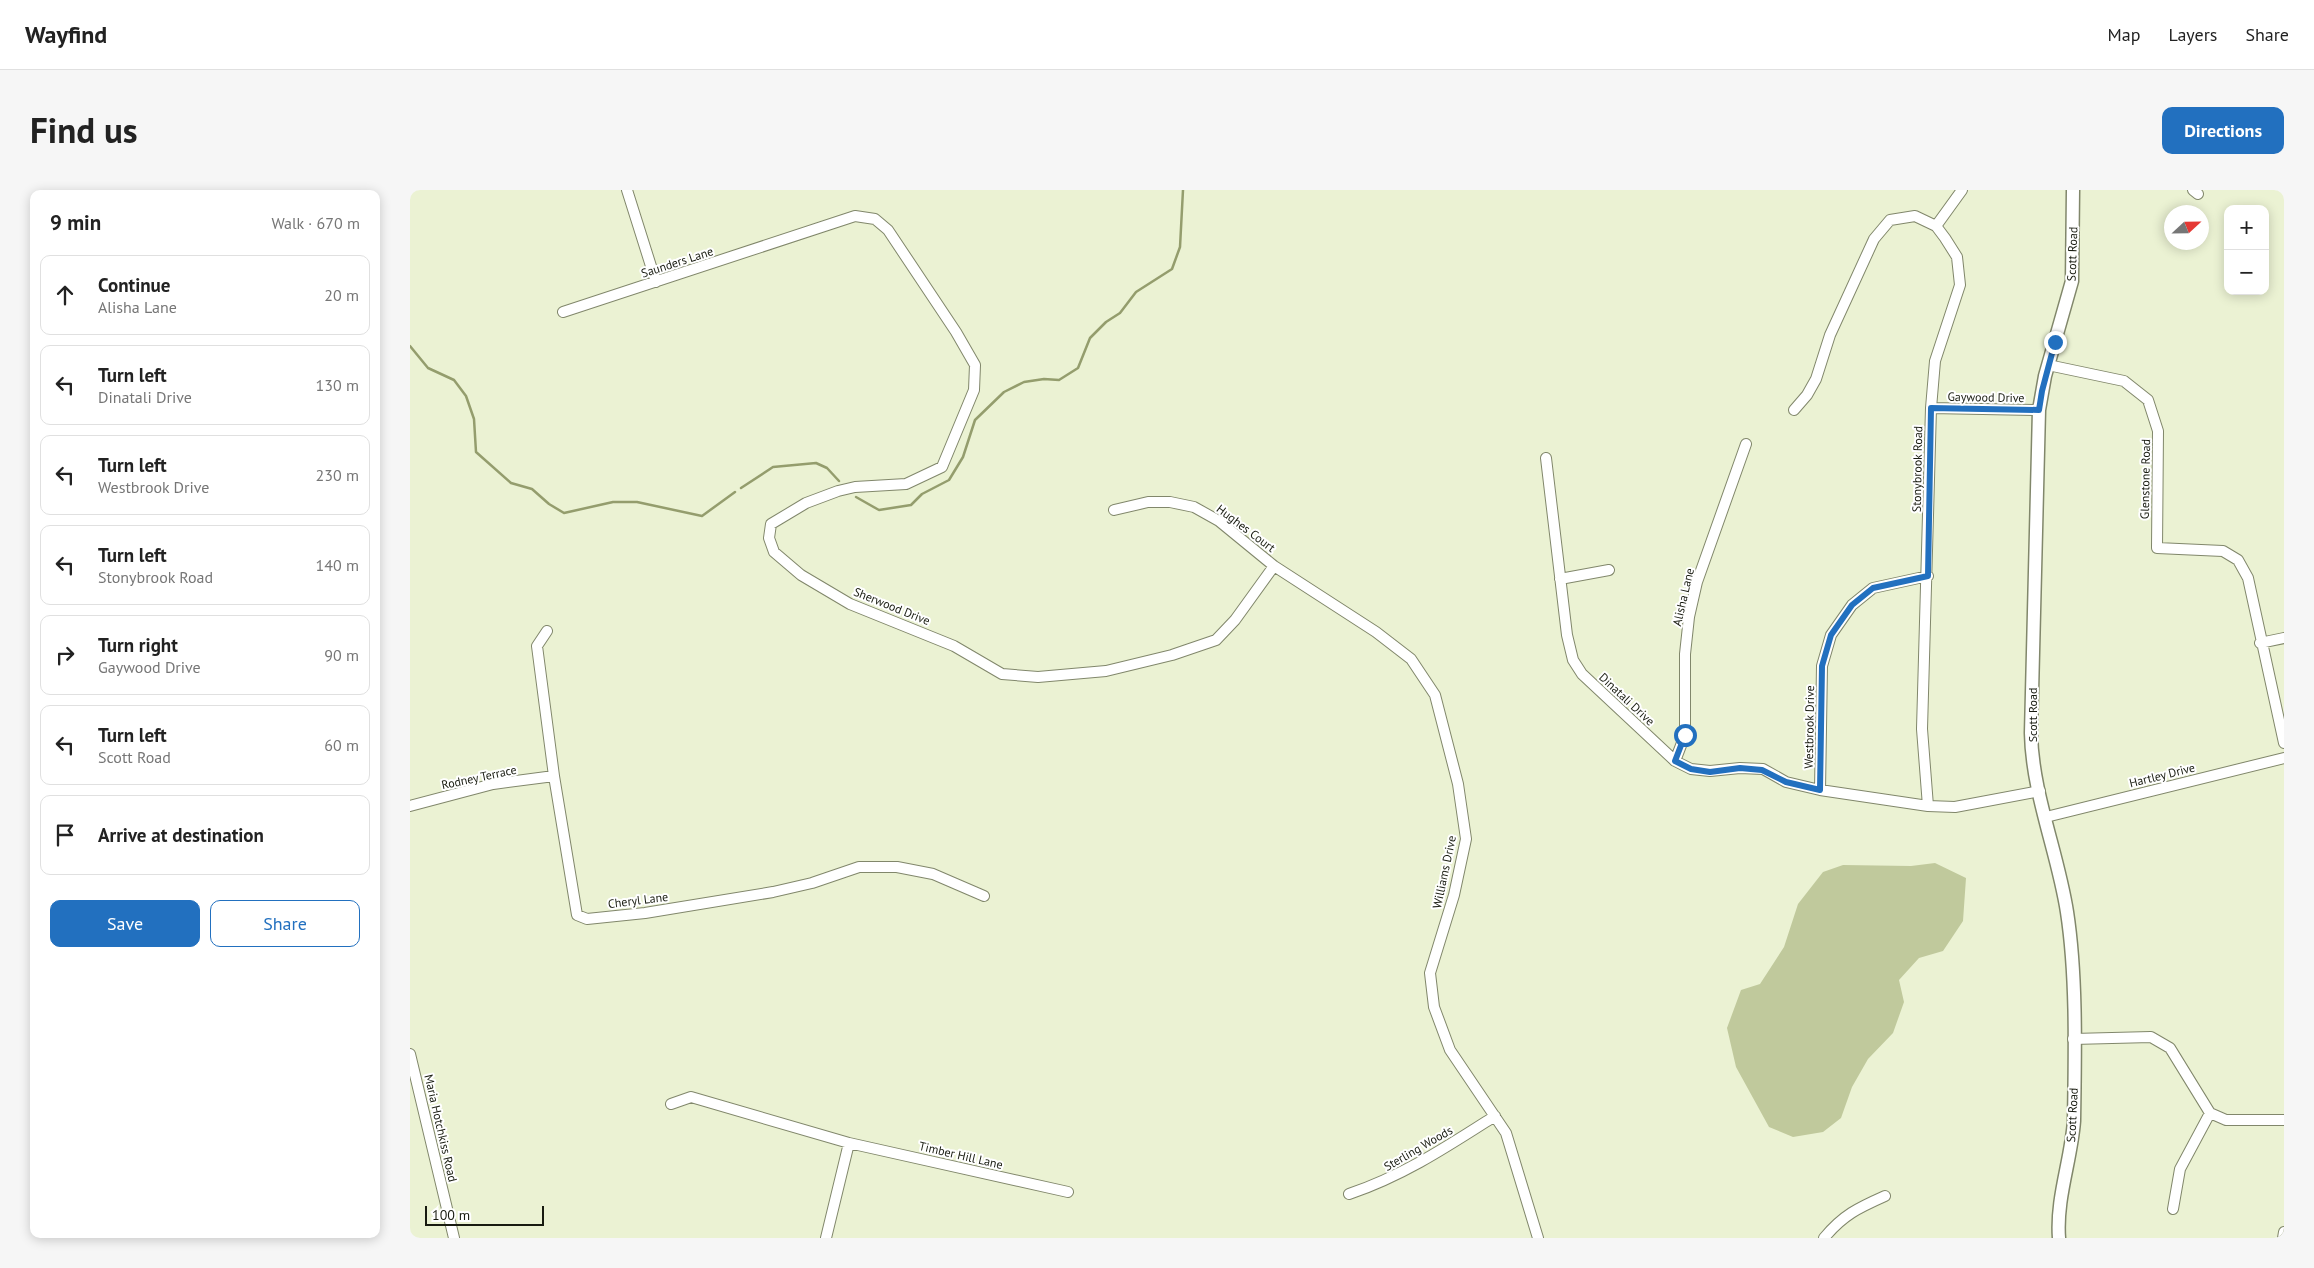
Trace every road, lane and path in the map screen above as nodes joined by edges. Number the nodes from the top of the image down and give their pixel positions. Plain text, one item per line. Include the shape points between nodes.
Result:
1 (627, 190) edge
2 (1962, 190) edge
3 (2073, 190) edge
4 (1936, 226) junction
5 (798, 236) joint
6 (656, 282) junction
7 (563, 312) dead end
8 (2048, 365) junction
9 (1931, 408) junction
10 (1794, 410) dead end
11 (2039, 410) junction
12 (1746, 444) dead end
13 (1546, 458) dead end
14 (1114, 510) dead end
15 (1274, 566) junction
16 (1609, 570) dead end
17 (1928, 576) junction
18 (1560, 579) junction
19 (547, 630) dead end
20 (2284, 638) edge
21 (2260, 643) junction
22 (2284, 743) edge
23 (2284, 758) edge
24 (1675, 761) junction
25 (554, 776) junction
26 (1820, 790) junction
27 (2040, 791) junction
28 (410, 806) edge
29 (1928, 806) junction
30 (2046, 817) junction
31 (984, 896) dead end
32 (2073, 1039) junction
33 (410, 1054) edge
34 (671, 1104) dead end
35 (2210, 1113) junction
36 (1496, 1116) junction
37 (2284, 1120) edge
38 (849, 1143) junction
39 (1068, 1192) dead end
40 (1349, 1194) dead end
41 (1885, 1196) dead end
42 (2173, 1209) dead end
43 (2284, 1232) edge
44 (454, 1238) edge
45 (826, 1238) edge
46 (1538, 1238) edge
47 (1824, 1238) edge
48 (2059, 1238) edge
49 (2283, 1238) edge

1 - 6 street
2 - 4 street
3 - 8 main road, Scott Road via 2072,280
4 - 9 street, Stonybrook Road via 1956,257 1960,285 1935,361
4 - 10 street via 1915,216 1890,220 1874,239 1830,335 1816,379
5 - 6 street, Saunders Lane
5 - 15 street, Sherwood Drive via 855,216 875,219 888,230 975,365 974,390 942,467 906,484 838,490 806,503 771,524 769,538 774,552 801,575 850,604 954,646 1002,674 1038,677 1106,671 1172,655 1216,640 1235,620
6 - 7 street, Saunders Lane
8 - 11 main road, Scott Road
8 - 21 street, Glenstone Road via 2124,381 2148,400 2158,431 2157,548 2223,551 2238,560 2248,578
9 - 11 street, Gaywood Drive
9 - 17 street, Stonybrook Road
11 - 27 main road, Scott Road via 2031,734
12 - 24 street, Alisha Lane via 1697,582 1689,616 1685,654 1685,735
13 - 18 street, Dinatali Drive
14 - 15 street, Hughes Court via 1148,502 1194,507 1219,521
15 - 36 street, Williams Drive via 1376,632 1411,659 1435,695 1458,784 1466,839 1454,895 1430,973 1434,1007 1450,1050
16 - 18 street
17 - 26 street, Westbrook Drive via 1873,588 1852,605 1831,635 1822,666
17 - 29 street, Stonybrook Road via 1922,729
18 - 24 street, Dinatali Drive via 1573,660 1582,674
19 - 25 street, Cheryl Lane via 537,646
20 - 21 street
21 - 22 street
23 - 30 street, Hartley Drive
24 - 26 street, Dinatali Drive via 1691,769 1710,772 1740,768 1762,770 1786,782
25 - 28 street, Rodney Terrace via 493,784
25 - 31 street, Cheryl Lane via 577,916 586,919 645,913 772,892 859,868 897,868 933,874
26 - 29 street, Dinatali Drive
27 - 29 street, Dinatali Drive via 1955,807
27 - 30 main road, Scott Road
30 - 32 main road, Scott Road via 2070,930
32 - 35 street via 2151,1036 2170,1048
32 - 48 main road, Scott Road via 2073,1128 2060,1202
33 - 44 street, Maria Hotchkiss Road
34 - 38 street, Timber Hill Lane via 691,1097
35 - 37 street via 2226,1120
35 - 42 street via 2180,1169
36 - 40 street, Sterling Woods via 1418,1165 1377,1185
36 - 46 street, Williams Drive via 1514,1156
38 - 39 street, Timber Hill Lane
38 - 45 street
41 - 47 street via 1853,1210 1838,1221
43 - 49 street

